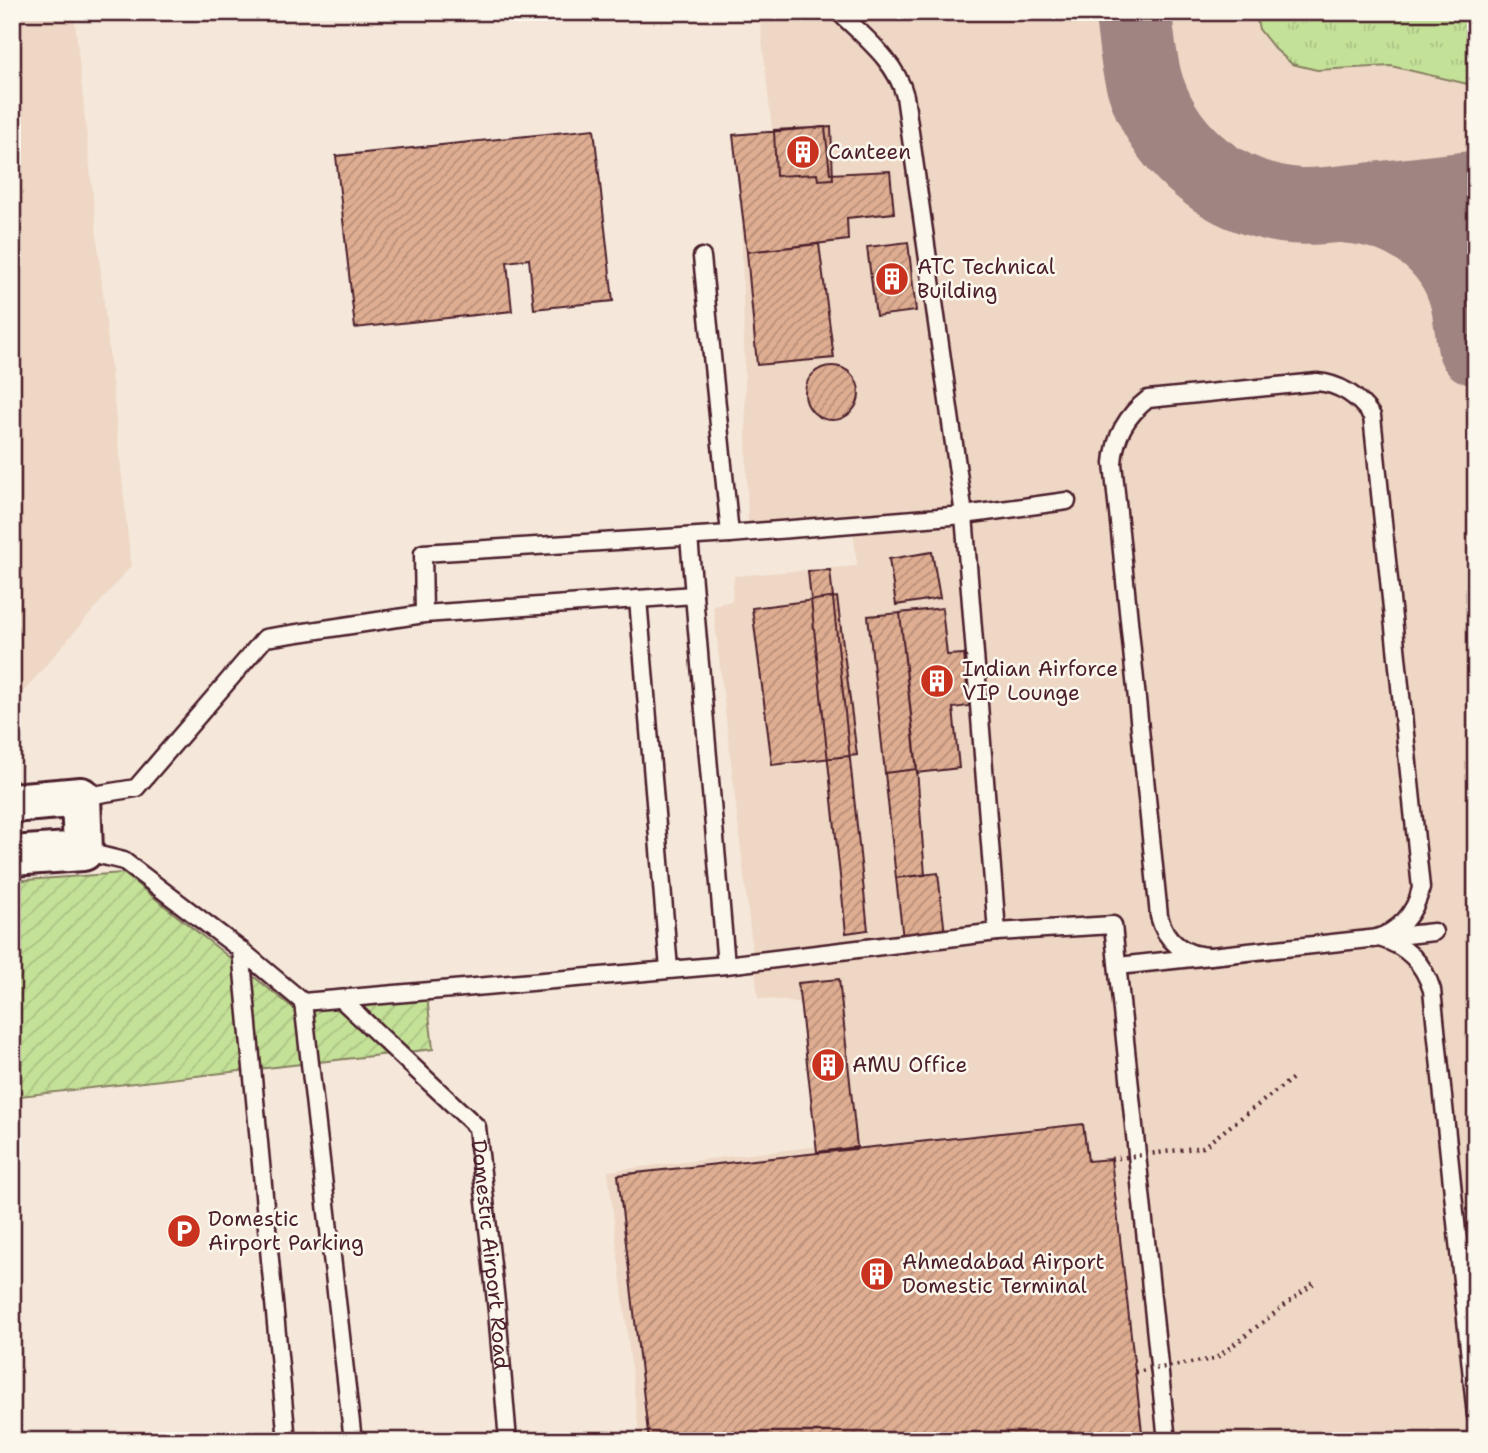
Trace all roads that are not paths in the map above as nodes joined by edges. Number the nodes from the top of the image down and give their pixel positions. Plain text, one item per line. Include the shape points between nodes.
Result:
1 (839, 12) edge
2 (702, 257) dead end
3 (1067, 501) dead end
4 (964, 516) junction
5 (730, 534) junction
6 (689, 537) junction
7 (694, 595) junction
8 (638, 599) junction
9 (424, 614) junction
10 (81, 797) junction
11 (12, 803) edge
12 (83, 851) junction
13 (12, 856) edge
14 (997, 932) junction
15 (1434, 932) dead end
16 (1377, 939) junction
17 (241, 950) junction
18 (1210, 956) junction
19 (726, 965) junction
20 (1118, 966) junction
21 (669, 970) junction
22 (341, 999) junction
23 (303, 1002) junction
24 (1476, 1416) edge
25 (287, 1441) edge
26 (352, 1441) edge
27 (508, 1441) edge
28 (1167, 1441) edge

1 - 4 lane via 877,49 904,92
2 - 5 lane
3 - 4 lane
4 - 5 lane
4 - 14 lane
5 - 6 lane
6 - 7 lane
6 - 9 lane via 422,553
7 - 8 lane
7 - 19 lane
8 - 9 lane
8 - 21 lane
9 - 10 lane via 265,638 136,788
10 - 11 main road
10 - 12 main road
12 - 13 main road
12 - 17 lane via 124,861
14 - 19 lane
14 - 20 lane via 1114,925
15 - 16 lane
16 - 18 lane
16 - 18 lane via 1402,924 1415,908 1421,888 1372,416 1349,391 1317,382 1148,399 1122,427 1114,451 1114,476 1159,916 1174,943 1195,955
16 - 24 lane via 1400,946 1416,960 1432,989
17 - 23 lane
17 - 25 lane
18 - 20 lane
19 - 21 lane
20 - 28 lane
21 - 22 lane
22 - 23 lane
22 - 27 lane, Domestic Airport Road via 477,1127
23 - 26 lane

